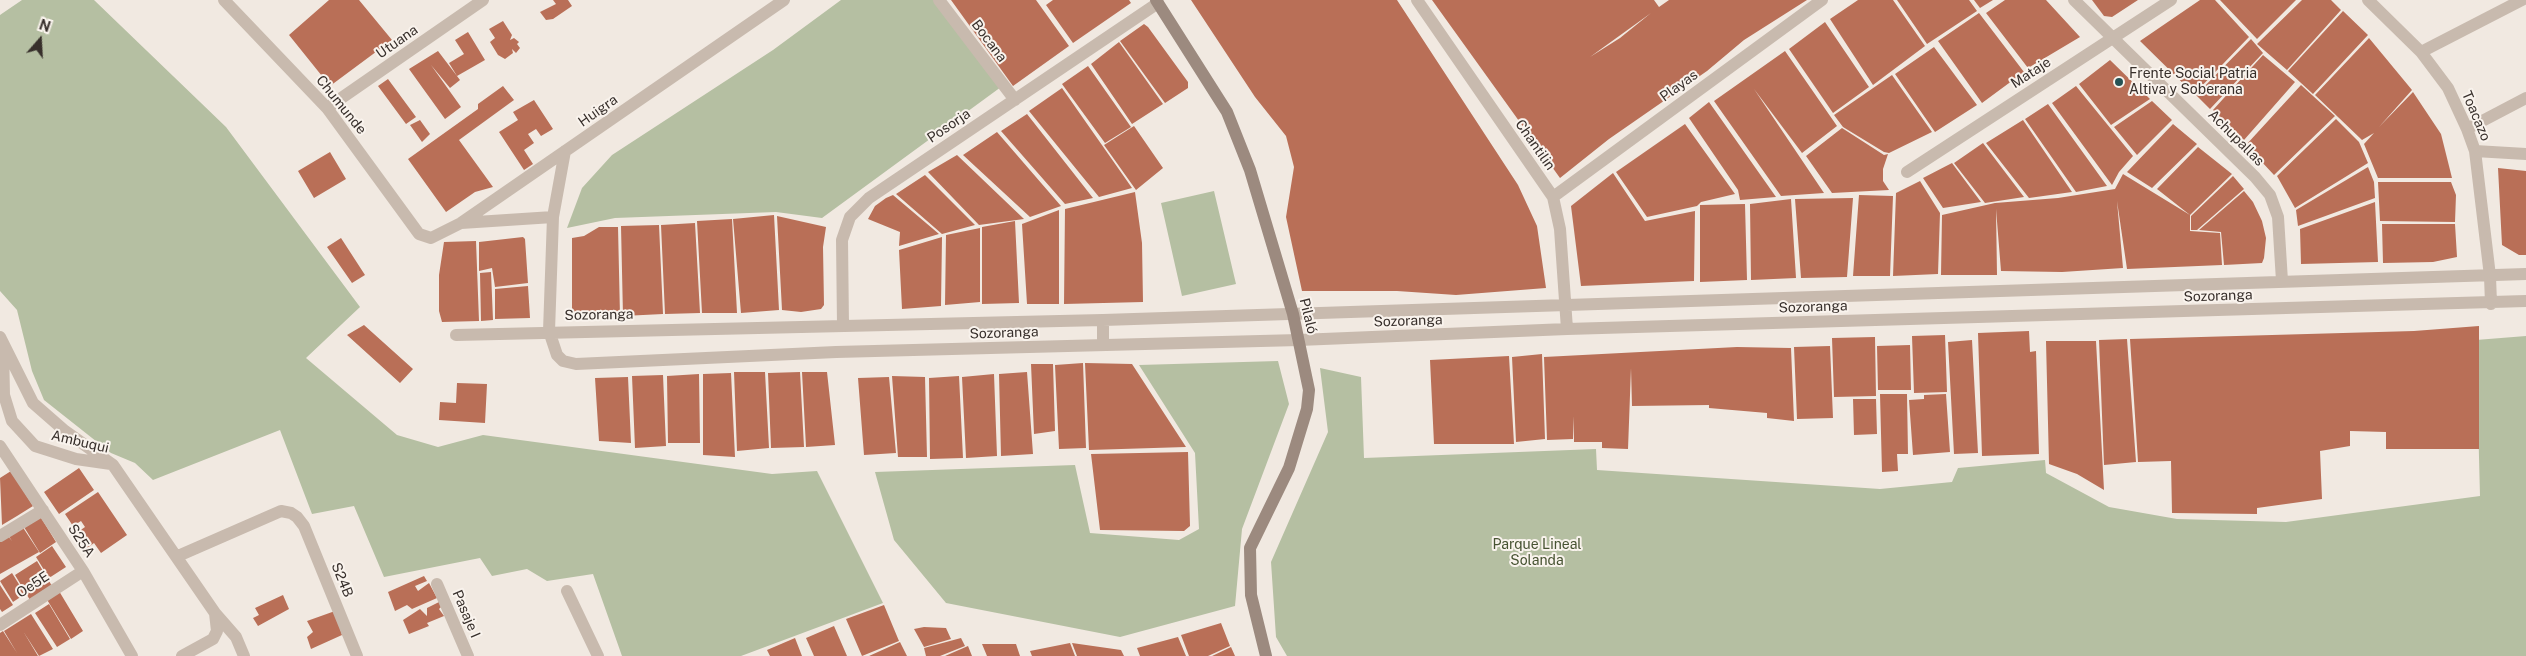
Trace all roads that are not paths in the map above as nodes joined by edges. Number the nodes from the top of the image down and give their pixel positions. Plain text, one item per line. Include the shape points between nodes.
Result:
1 (224, 0) edge
2 (483, 0) edge
3 (784, 0) edge
4 (939, 0) edge
5 (1417, 0) edge
6 (1822, 0) edge
7 (2074, 0) edge
8 (2171, 0) edge
9 (2368, 0) edge
10 (2522, 0) edge
11 (1157, 2) edge
12 (2114, 37) junction
13 (2421, 52) junction
14 (2526, 98) edge
15 (1015, 100) junction
16 (328, 108) junction
17 (2468, 129) junction
18 (565, 151) junction
19 (2475, 151) junction
20 (2526, 154) edge
21 (1907, 172) dead end
22 (1553, 197) junction
23 (553, 217) junction
24 (461, 223) junction
25 (425, 237) joint
26 (2526, 274) edge
27 (2490, 276) junction
28 (2282, 281) junction
29 (2526, 301) edge
30 (2491, 304) junction
31 (1565, 305) junction
32 (1293, 314) junction
33 (1103, 320) junction
34 (844, 325) junction
35 (1567, 329) junction
36 (549, 331) junction
37 (456, 335) dead end
38 (1, 340) edge
39 (1299, 340) junction
40 (1103, 345) junction
41 (2, 396) edge
42 (0, 446) edge
43 (12, 464) junction
44 (113, 465) junction
45 (0, 471) edge
46 (43, 510) junction
47 (0, 536) edge
48 (178, 556) junction
49 (83, 571) junction
50 (437, 584) dead end
51 (567, 590) dead end
52 (214, 613) junction
53 (0, 625) edge
54 (132, 656) edge
55 (182, 656) edge
56 (244, 656) edge
57 (358, 656) edge
58 (468, 656) edge
59 (598, 656) edge
60 (1266, 656) edge

1 - 16 street, Chumunde
2 - 16 street, Utuana
3 - 18 street, Huigra
4 - 15 street, Bocana
5 - 22 street, Chantilin
6 - 22 street, Playas
7 - 12 street, Achupallas
8 - 12 street, Mataje
9 - 13 street, Toacazo
10 - 13 street
11 - 15 street, Posorja
11 - 32 street, Pilaló via 1227,112 1250,170
12 - 21 street, Mataje
12 - 28 street, Achupallas via 2270,196 2278,217
13 - 17 street, Toacazo via 2448,88
14 - 17 street
15 - 34 street, Posorja via 869,198 850,216 842,240
16 - 25 street, Chumunde via 419,234
17 - 19 street, Toacazo
18 - 23 street
18 - 24 street, Huigra
19 - 20 street
19 - 27 street, Toacazo
22 - 31 street, Chantilin via 1560,229
23 - 24 street
23 - 36 street
24 - 25 street, Huigra via 431,238
26 - 27 street, Sozoranga
27 - 28 street, Sozoranga
27 - 30 street, Toacazo
28 - 31 street, Sozoranga
29 - 30 street, Sozoranga
30 - 35 street, Sozoranga
31 - 32 street, Sozoranga
31 - 35 street, Chantilin
32 - 33 street, Sozoranga
32 - 39 street, Pilaló
33 - 34 street, Sozoranga
33 - 40 street
34 - 36 street, Sozoranga
35 - 39 street, Sozoranga
36 - 37 street
36 - 40 street, Sozoranga via 557,355 563,362 576,364 836,352
38 - 41 street, Ambuqui
38 - 44 street, Ambuqui via 33,403 65,431
39 - 40 street, Sozoranga
39 - 60 street, Pilaló via 1309,390 1307,409 1289,468 1250,548 1251,595
41 - 44 street, Ambuqui via 12,421 35,446 76,459
42 - 43 street, S25A
43 - 45 street
43 - 46 street, S25A
44 - 48 street, Ambuqui
46 - 47 street
46 - 49 street, S25A
48 - 52 street, Ambuqui
48 - 57 street, S24B via 281,511 298,516
49 - 53 street, Oe5E
49 - 54 street, S25A
50 - 58 street, Pasaje I
51 - 59 street
52 - 55 street, Ambuqui via 217,631 213,639
52 - 56 street, Ambuqui via 236,637

